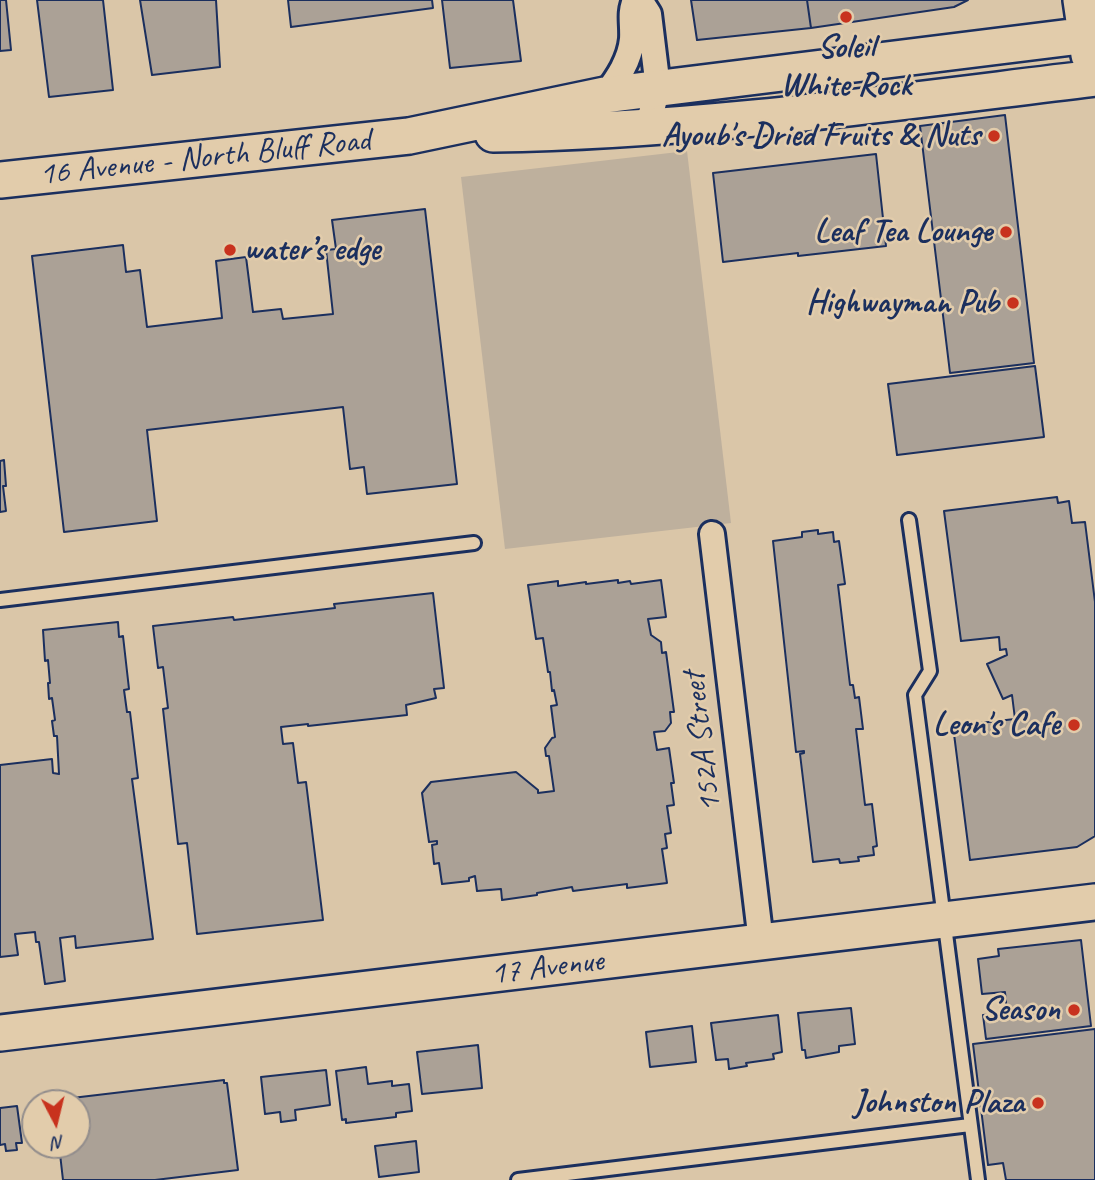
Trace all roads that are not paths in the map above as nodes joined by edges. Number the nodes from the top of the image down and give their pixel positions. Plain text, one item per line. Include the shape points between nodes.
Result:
1 (638, 0) edge
2 (1081, 0) edge
3 (1091, 34) edge
4 (1094, 86) edge
5 (658, 88) junction
6 (605, 95) junction
7 (647, 128) junction
8 (409, 136) junction
9 (0, 180) edge
10 (909, 520) dead end
11 (712, 534) dead end
12 (474, 543) dead end
13 (0, 600) edge
14 (1095, 902) edge
15 (943, 921) junction
16 (761, 942) junction
17 (0, 1033) edge
18 (970, 1125) junction
19 (518, 1180) edge
20 (978, 1180) edge

1 - 5 street via 649,14
1 - 6 street via 630,12 632,40 627,60
2 - 3 main road
3 - 4 main road
3 - 5 main road, 16 Avenue - North Bluff Road
4 - 7 main road, 16 Avenue - North Bluff Road
5 - 6 main road, 16 Avenue - North Bluff Road
5 - 7 street
6 - 8 main road, 16 Avenue - North Bluff Road
7 - 8 main road, 16 Avenue - North Bluff Road
8 - 9 main road, 16 Avenue - North Bluff Road
10 - 15 lane via 930,671 915,695
11 - 16 street, 152A Street
12 - 13 lane
14 - 15 main road, 17 Avenue
15 - 16 main road, 17 Avenue
15 - 18 lane
16 - 17 main road, 17 Avenue
18 - 19 lane
18 - 20 lane

